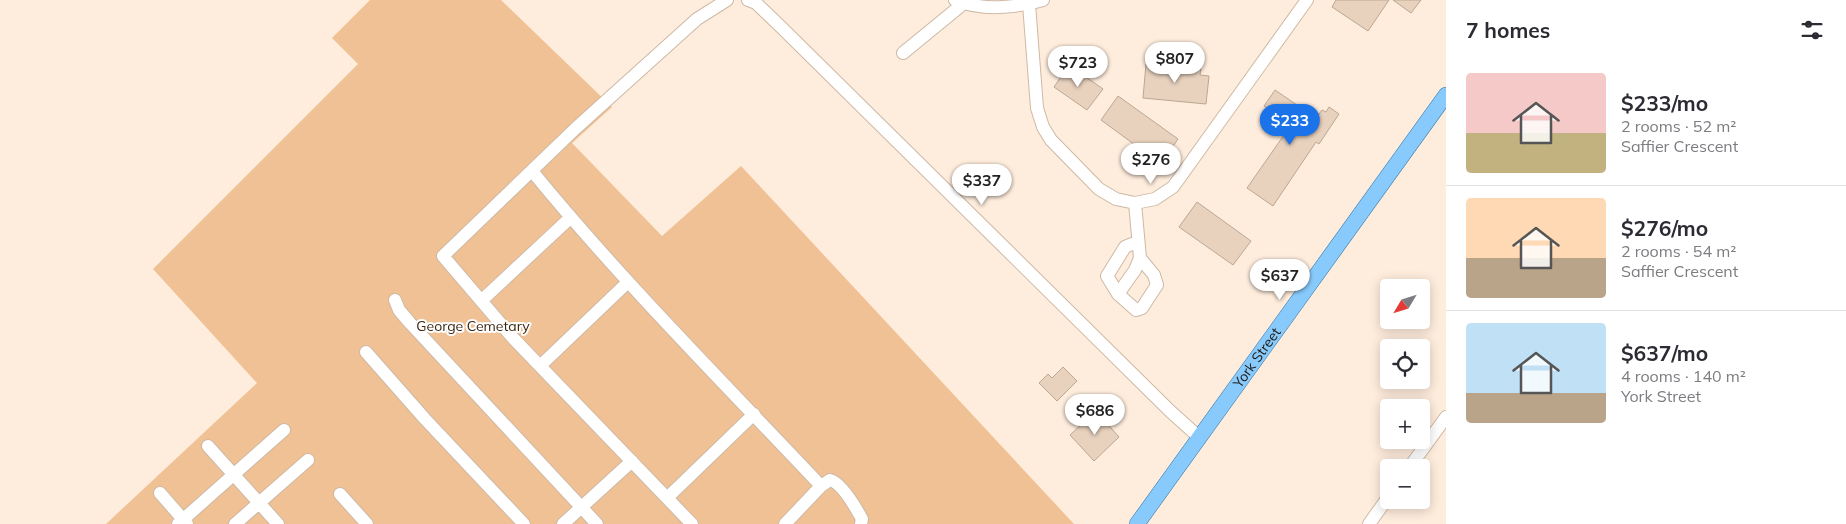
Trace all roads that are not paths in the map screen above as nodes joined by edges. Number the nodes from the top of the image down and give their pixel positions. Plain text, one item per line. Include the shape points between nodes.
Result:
1 (727, 0) edge
2 (748, 0) edge
3 (1043, 0) edge
4 (1307, 0) edge
5 (959, 2) edge
6 (1029, 4) junction
7 (903, 53) dead end
8 (1446, 95) edge
9 (532, 170) junction
10 (1135, 203) junction
11 (570, 218) junction
12 (1138, 244) junction
13 (1140, 258) junction
14 (628, 282) junction
15 (1118, 294) junction
16 (395, 300) dead end
17 (481, 301) junction
18 (366, 352) dead end
19 (540, 366) junction
20 (754, 414) junction
21 (1446, 417) edge
22 (284, 430) dead end
23 (1200, 438) junction
24 (208, 446) dead end
25 (1416, 459) edge
26 (308, 460) dead end
27 (632, 461) junction
28 (234, 475) junction
29 (821, 486) junction
30 (160, 493) dead end
31 (340, 494) dead end
32 (667, 498) junction
33 (259, 503) junction
34 (582, 506) junction
35 (1380, 509) edge
36 (183, 522) edge
37 (235, 524) edge
38 (278, 524) edge
39 (367, 524) edge
40 (524, 524) edge
41 (564, 524) edge
42 (597, 524) edge
43 (692, 524) edge
44 (785, 524) edge
45 (861, 524) edge
46 (1138, 524) edge
47 (1369, 524) edge

1 - 9 street via 698,19
2 - 23 street via 756,3 782,28
3 - 6 street
4 - 10 street via 1173,187 1155,199
5 - 6 street via 984,7
5 - 7 street
6 - 10 street via 1037,108 1043,127 1061,152 1099,189 1116,199
8 - 23 main road, York Street
9 - 11 street
9 - 17 street via 443,256
10 - 12 street
11 - 14 street
11 - 17 street
12 - 13 street
12 - 15 street via 1125,247 1108,272 1108,279
13 - 15 street via 1136,270
13 - 15 street via 1154,276 1155,290 1138,310
14 - 19 street
14 - 20 street
16 - 34 street via 399,310 416,329
17 - 19 street
18 - 40 street
19 - 27 street
20 - 29 street
20 - 32 street
21 - 25 street
22 - 28 street
23 - 46 main road, York Street
24 - 28 street
26 - 33 street
27 - 32 street
27 - 34 street
28 - 33 street
28 - 36 street
29 - 44 street
29 - 45 street via 830,480 837,483 862,519
30 - 36 street
31 - 39 street
32 - 43 street
33 - 37 street
33 - 38 street
34 - 41 street
34 - 42 street
35 - 47 street

